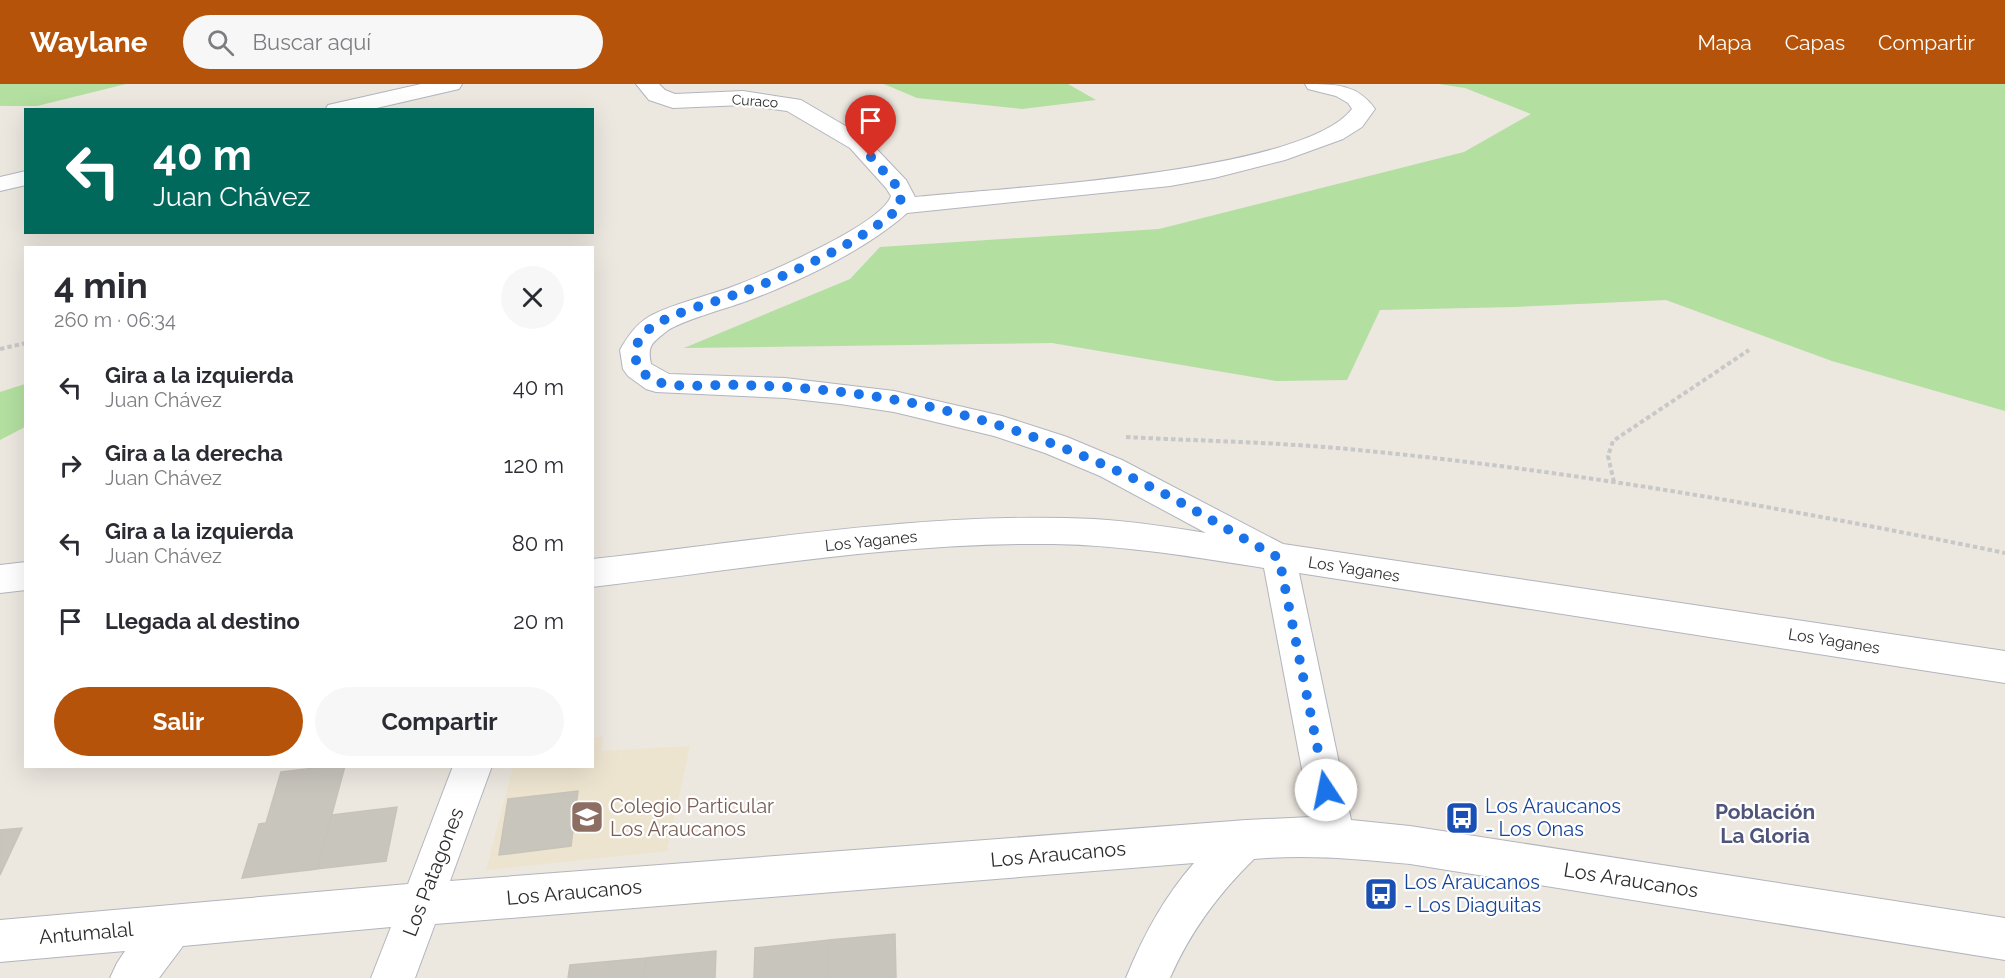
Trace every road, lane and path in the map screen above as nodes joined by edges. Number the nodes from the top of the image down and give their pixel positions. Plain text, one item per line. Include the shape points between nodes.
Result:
1 (451, 84) edge
2 (647, 84) edge
3 (1316, 84) edge
4 (345, 108) edge
5 (24, 178) edge
6 (0, 184) edge
7 (900, 207) junction
8 (24, 343) edge
9 (0, 349) edge
10 (1749, 350) dead end
11 (1120, 436) dead end
12 (1614, 482) junction
13 (2005, 553) edge
14 (1279, 558) junction
15 (594, 573) edge
16 (24, 576) edge
17 (0, 579) edge
18 (2005, 667) edge
19 (472, 768) edge
20 (1335, 837) junction
21 (1246, 839) junction
22 (420, 904) junction
23 (172, 926) junction
24 (2005, 939) edge
25 (0, 941) edge
26 (132, 978) edge
27 (393, 978) edge
28 (1148, 978) edge

1 - 4 street
2 - 7 street, Curaco via 657,95 673,101 743,98 793,105 858,143 901,191
3 - 7 street via 1356,98 1364,109 1362,115 1334,134 1252,162 1170,179
5 - 6 street
7 - 14 street via 879,225 781,277 659,323 639,340 634,351 639,369 656,382 669,384 812,389 877,397 967,416 1109,467
8 - 9 path
10 - 12 path via 1613,441 1607,457
11 - 12 path via 1345,449
12 - 13 path via 1830,518
14 - 15 street, Los Yaganes via 1134,535 1029,530 904,537
14 - 18 street, Los Yaganes
14 - 20 street
16 - 17 street
19 - 22 street, Los Patagones
20 - 21 street, Los Araucanos
20 - 24 street, Los Araucanos via 1410,845
21 - 22 street, Los Araucanos
21 - 28 street via 1187,902 1163,942
22 - 23 street, Los Araucanos
22 - 27 street, Los Patagones
23 - 25 street, Antumalal
23 - 26 street

